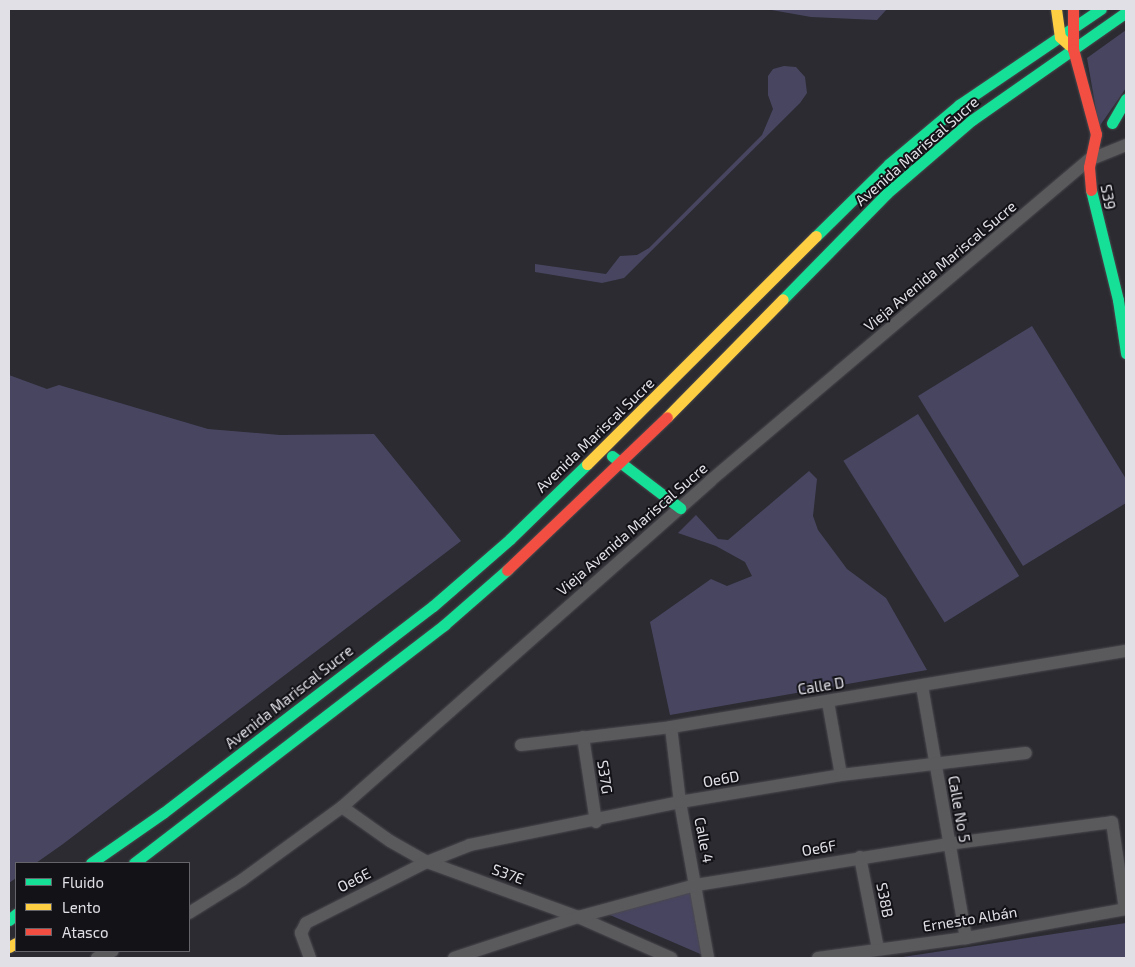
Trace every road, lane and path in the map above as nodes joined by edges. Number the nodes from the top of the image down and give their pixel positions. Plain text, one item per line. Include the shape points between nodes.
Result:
1 (1056, 9) edge
2 (1073, 9) edge
3 (1101, 9) edge
4 (1126, 12) edge
5 (1076, 26) junction
6 (1060, 37) junction
7 (1073, 49) junction
8 (1126, 99) edge
9 (1126, 116) edge
10 (1112, 123) junction
11 (1096, 134) junction
12 (1126, 145) edge
13 (1089, 160) junction
14 (1122, 299) edge
15 (720, 332) junction
16 (735, 348) junction
17 (1126, 353) edge
18 (603, 449) junction
19 (622, 463) junction
20 (680, 508) junction
21 (1126, 651) edge
22 (922, 686) junction
23 (828, 702) junction
24 (671, 727) junction
25 (583, 737) junction
26 (520, 745) dead end
27 (1026, 753) dead end
28 (934, 763) junction
29 (840, 776) junction
30 (680, 802) junction
31 (342, 807) junction
32 (596, 822) junction
33 (948, 844) junction
34 (860, 857) junction
35 (92, 862) edge
36 (135, 862) edge
37 (427, 862) junction
38 (696, 885) junction
39 (1125, 909) edge
40 (190, 912) edge
41 (578, 917) junction
42 (966, 938) junction
43 (878, 949) junction
44 (111, 952) edge
45 (96, 958) edge
46 (310, 958) edge
47 (454, 958) edge
48 (671, 958) edge
49 (708, 958) edge
50 (818, 958) edge

1 - 6 main road
2 - 5 main road
3 - 5 main road, Avenida Mariscal Sucre
4 - 7 main road, Avenida Mariscal Sucre
5 - 6 main road, Avenida Mariscal Sucre
5 - 7 main road
6 - 7 main road
6 - 15 main road, Avenida Mariscal Sucre via 959,105 888,164
7 - 11 main road
7 - 16 main road, Avenida Mariscal Sucre via 972,120 886,193
8 - 10 main road
9 - 10 street
10 - 11 street
11 - 13 main road, S39
12 - 13 street, Vieja Avenida Mariscal Sucre
13 - 14 main road, S39 via 1092,202
13 - 20 street, Vieja Avenida Mariscal Sucre
14 - 17 main road, S39
15 - 16 main road
15 - 18 main road, Avenida Mariscal Sucre
16 - 19 main road, Avenida Mariscal Sucre
18 - 19 main road
18 - 35 main road, Avenida Mariscal Sucre via 510,539 433,606 163,813
19 - 20 main road
19 - 36 main road, Avenida Mariscal Sucre via 527,553 444,625
20 - 31 street, Vieja Avenida Mariscal Sucre
21 - 22 street, Calle D
22 - 23 street, Calle D
22 - 28 street, Calle No 5
23 - 24 street, Calle D
23 - 29 street
24 - 25 street, Calle D
24 - 30 street, Calle 4
25 - 26 street, Calle D
25 - 32 street, S37G
27 - 28 street, Oe6D
28 - 29 street, Oe6D
28 - 33 street, Calle No 5
29 - 30 street, Oe6D
30 - 32 street, Oe6D
30 - 38 street, Calle 4
31 - 37 street, S37E
31 - 40 street, Vieja Avenida Mariscal Sucre via 242,880
32 - 37 street, Oe6D via 470,845
33 - 34 street, Oe6F
33 - 39 street, Oe6F via 1112,822
33 - 42 street, Calle No 5
34 - 38 street, Oe6F
34 - 43 street, S38B
37 - 41 street, S37E
37 - 46 street, Oe6E via 306,923 301,934
38 - 41 street, Oe6F
38 - 49 street, Calle 4
39 - 42 street, Ernesto Albán
41 - 47 street, Oe6F
41 - 48 street, S37E
42 - 43 street, Ernesto Albán
43 - 50 street, Ernesto Albán
44 - 45 street

